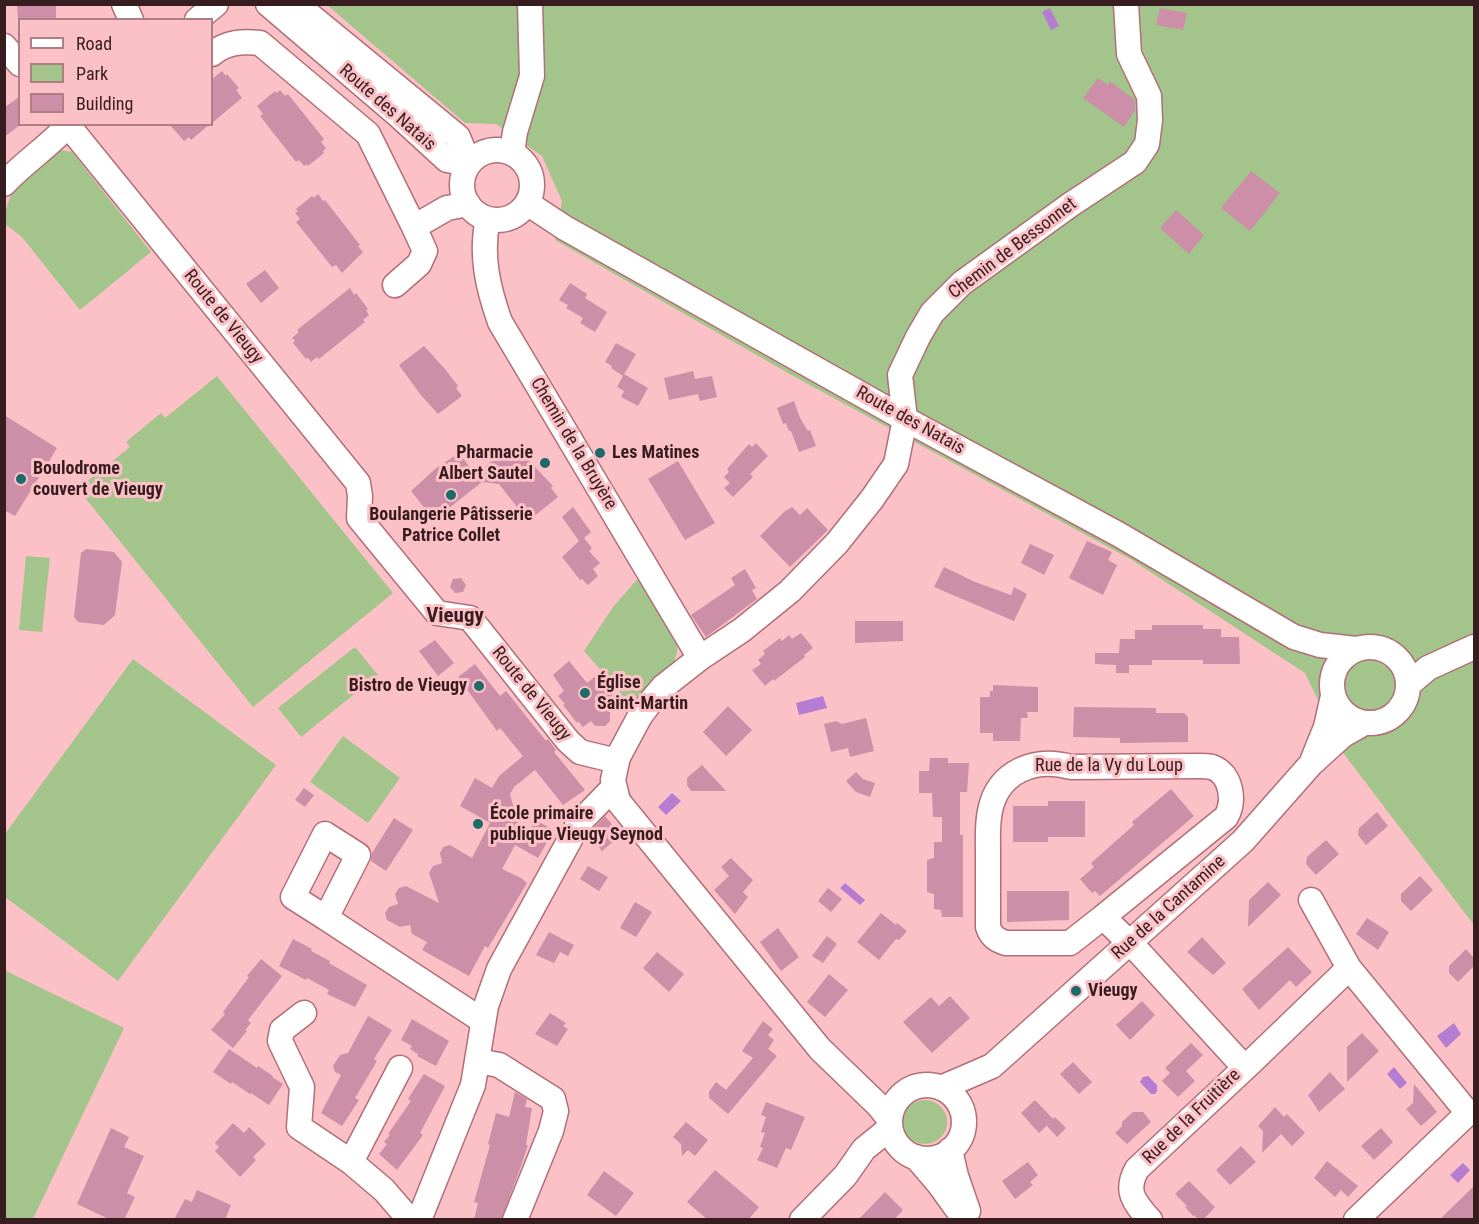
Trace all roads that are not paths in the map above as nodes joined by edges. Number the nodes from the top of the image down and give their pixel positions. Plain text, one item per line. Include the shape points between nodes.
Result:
1 (124, 4) edge
2 (216, 4) edge
3 (268, 4) edge
4 (530, 4) edge
5 (1126, 4) edge
6 (297, 7) edge
7 (130, 18) edge
8 (199, 18) edge
9 (4, 46) edge
10 (213, 53) edge
11 (18, 62) edge
12 (67, 126) edge
13 (69, 126) edge
14 (512, 153) junction
15 (469, 164) junction
16 (4, 183) edge
17 (527, 203) junction
18 (468, 204) junction
19 (489, 219) junction
20 (414, 227) junction
21 (395, 285) dead end
22 (905, 419) junction
23 (1294, 637) junction
24 (1356, 649) junction
25 (1469, 649) edge
26 (1394, 656) junction
27 (700, 658) junction
28 (1408, 685) junction
29 (1333, 690) junction
30 (1364, 723) junction
31 (617, 761) junction
32 (1311, 764) junction
33 (614, 787) junction
34 (1311, 900) dead end
35 (1103, 917) junction
36 (326, 918) dead end
37 (1130, 943) junction
38 (1349, 968) junction
39 (304, 1013) dead end
40 (483, 1021) junction
41 (478, 1061) junction
42 (992, 1066) junction
43 (838, 1067) junction
44 (400, 1068) dead end
45 (1245, 1068) junction
46 (941, 1088) junction
47 (908, 1090) junction
48 (963, 1115) junction
49 (890, 1124) junction
50 (950, 1150) junction
51 (910, 1154) junction
52 (351, 1162) junction
53 (846, 1176) junction
54 (523, 1217) edge
55 (410, 1220) edge
56 (419, 1220) edge
57 (802, 1220) edge
58 (965, 1220) edge
59 (971, 1220) edge
60 (1150, 1220) edge
61 (1356, 1220) edge

1 - 7 street
2 - 8 street
3 - 15 street, Route des Natais via 447,160
4 - 14 street via 532,76
5 - 22 street, Chemin de Bessonnet via 1129,54 1149,96 1147,144 1135,162 962,283 932,313 900,375
6 - 15 street, Route des Natais via 458,137
9 - 11 street
10 - 20 street via 242,40 260,43 368,134
12 - 16 street
13 - 31 street, Route de Vieugy via 358,483 359,518 436,613 470,618 568,741 580,752
14 - 15 street via 489,151
14 - 17 street via 529,169 532,192
15 - 18 street via 463,177
17 - 19 street via 510,218
17 - 22 street, Route des Natais
18 - 19 street
18 - 20 street via 447,208
19 - 27 street, Chemin de la Bruyère via 484,237 487,279 500,322
20 - 21 street via 425,251 419,264
22 - 23 street, Route des Natais via 1118,534
22 - 27 street, Chemin de Bessonnet via 896,464 837,543 783,597
23 - 24 street, Route des Natais
23 - 29 street, Route des Natais via 1315,660
24 - 26 street via 1376,647
24 - 29 street via 1339,662
25 - 26 street
25 - 28 street via 1428,669
26 - 28 street via 1402,664
27 - 31 street, Chemin de Bessonnet via 652,700
28 - 30 street via 1406,698 1389,718
29 - 30 street via 1345,714
29 - 32 street, Rue de la Cantamine via 1326,727
30 - 32 street, Rue de la Cantamine via 1343,735
31 - 33 street
32 - 37 street, Rue de la Cantamine via 1243,842
33 - 40 street via 579,823 499,969
33 - 43 street via 618,801 661,855
34 - 38 street
35 - 35 street, Rue de la Vy du Loup via 1226,817 1231,809 1231,796 1222,774 1212,767 1198,766 1071,767 1042,763 1027,765 1002,783 988,824 990,933 1006,944 1070,944
35 - 37 street
36 - 40 street
37 - 42 street, Rue de la Cantamine
37 - 45 street, Rue de la Fruitière
38 - 45 street
38 - 61 street via 1468,1113
39 - 52 street via 282,1030 280,1041 302,1087 299,1126
40 - 41 street
41 - 54 street via 499,1065 553,1099 556,1112
41 - 56 street via 473,1085
42 - 46 street, Rue de la Cantamine
42 - 48 street, Rue de la Cantamine
43 - 47 street via 871,1084
43 - 49 street via 878,1105
44 - 52 street
45 - 60 street, Rue de la Fruitière via 1137,1169 1132,1179 1133,1198
46 - 47 street via 928,1085
46 - 48 street via 951,1094
47 - 49 street via 898,1098
48 - 50 street via 961,1135
49 - 51 street via 897,1143
49 - 53 street via 864,1149
50 - 51 street via 928,1159
50 - 59 street
51 - 53 street via 887,1154 872,1159
51 - 58 street via 939,1184
52 - 55 street via 384,1190
53 - 57 street

